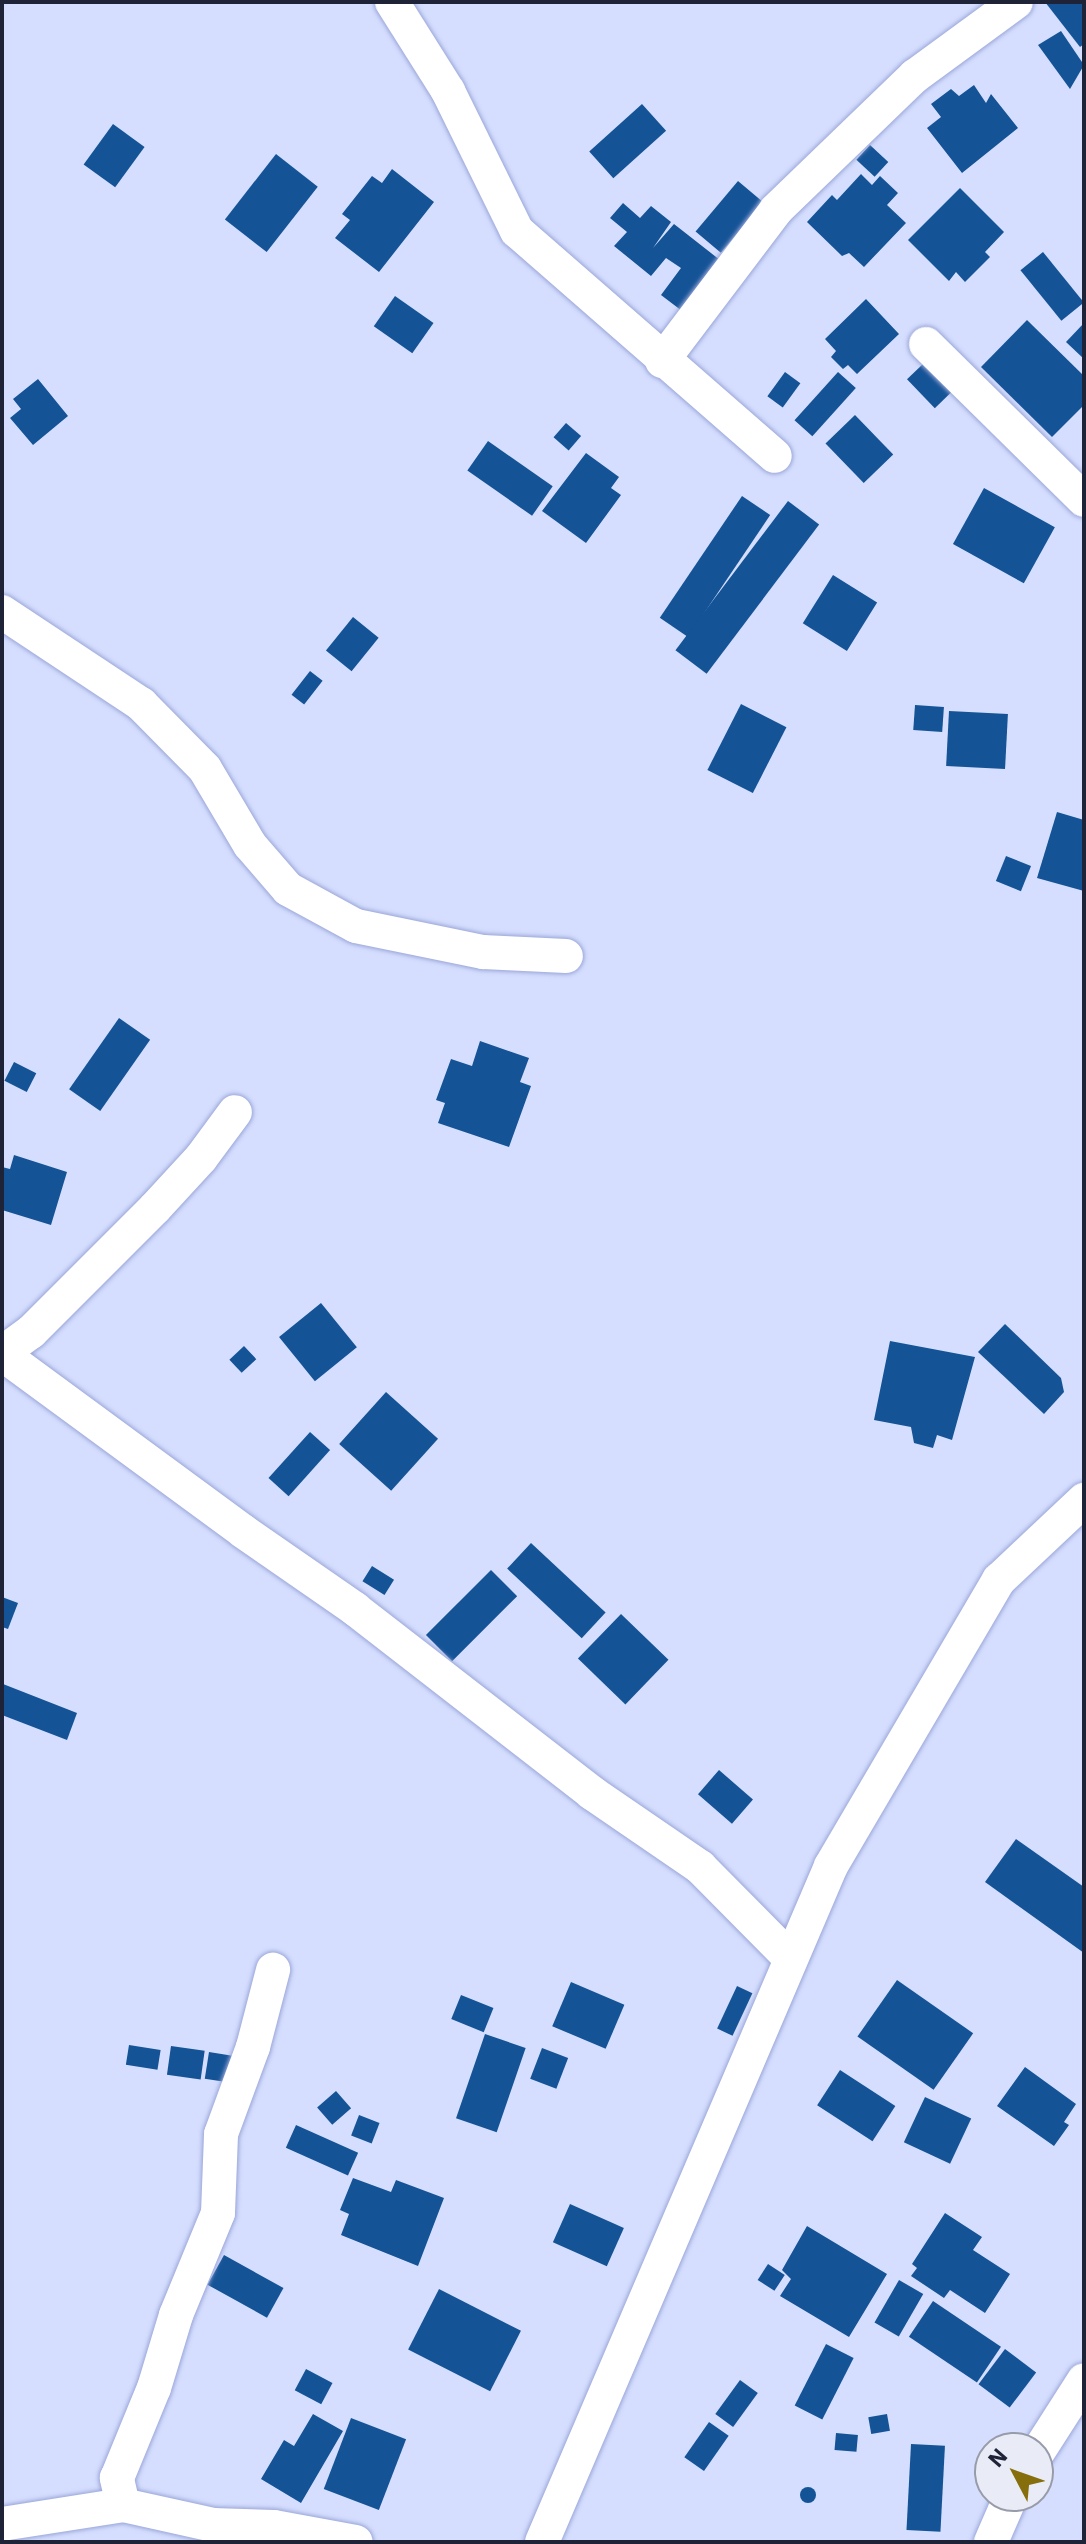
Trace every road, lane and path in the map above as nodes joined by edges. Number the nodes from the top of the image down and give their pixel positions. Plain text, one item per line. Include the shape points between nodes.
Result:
1 (392, 2) edge
2 (1016, 2) edge
3 (926, 344) dead end
4 (662, 361) junction
5 (775, 456) dead end
6 (1084, 500) edge
7 (2, 612) edge
8 (566, 956) dead end
9 (235, 1112) dead end
10 (2, 1353) edge
11 (1084, 1500) edge
12 (791, 1959) junction
13 (273, 1970) dead end
14 (1084, 2380) edge
15 (1051, 2432) edge
16 (123, 2505) junction
17 (1004, 2512) edge
18 (2, 2524) edge
19 (32, 2530) edge
20 (203, 2534) edge
21 (356, 2542) edge
22 (542, 2542) edge
23 (991, 2542) edge

1 - 4 street via 448,91 517,231
2 - 4 street via 915,76 776,210
3 - 6 street
4 - 5 street
7 - 8 street via 141,704 205,769 250,845 288,889 356,926 483,952
9 - 10 street via 155,1208 31,1332
10 - 12 street via 366,1617 592,1793 700,1867
11 - 12 street via 999,1580 831,1866
12 - 22 street
13 - 16 street via 253,2047 221,2134 218,2213 117,2478
14 - 15 street
16 - 19 street
16 - 20 street
17 - 23 street
18 - 19 street
20 - 21 street via 274,2527

